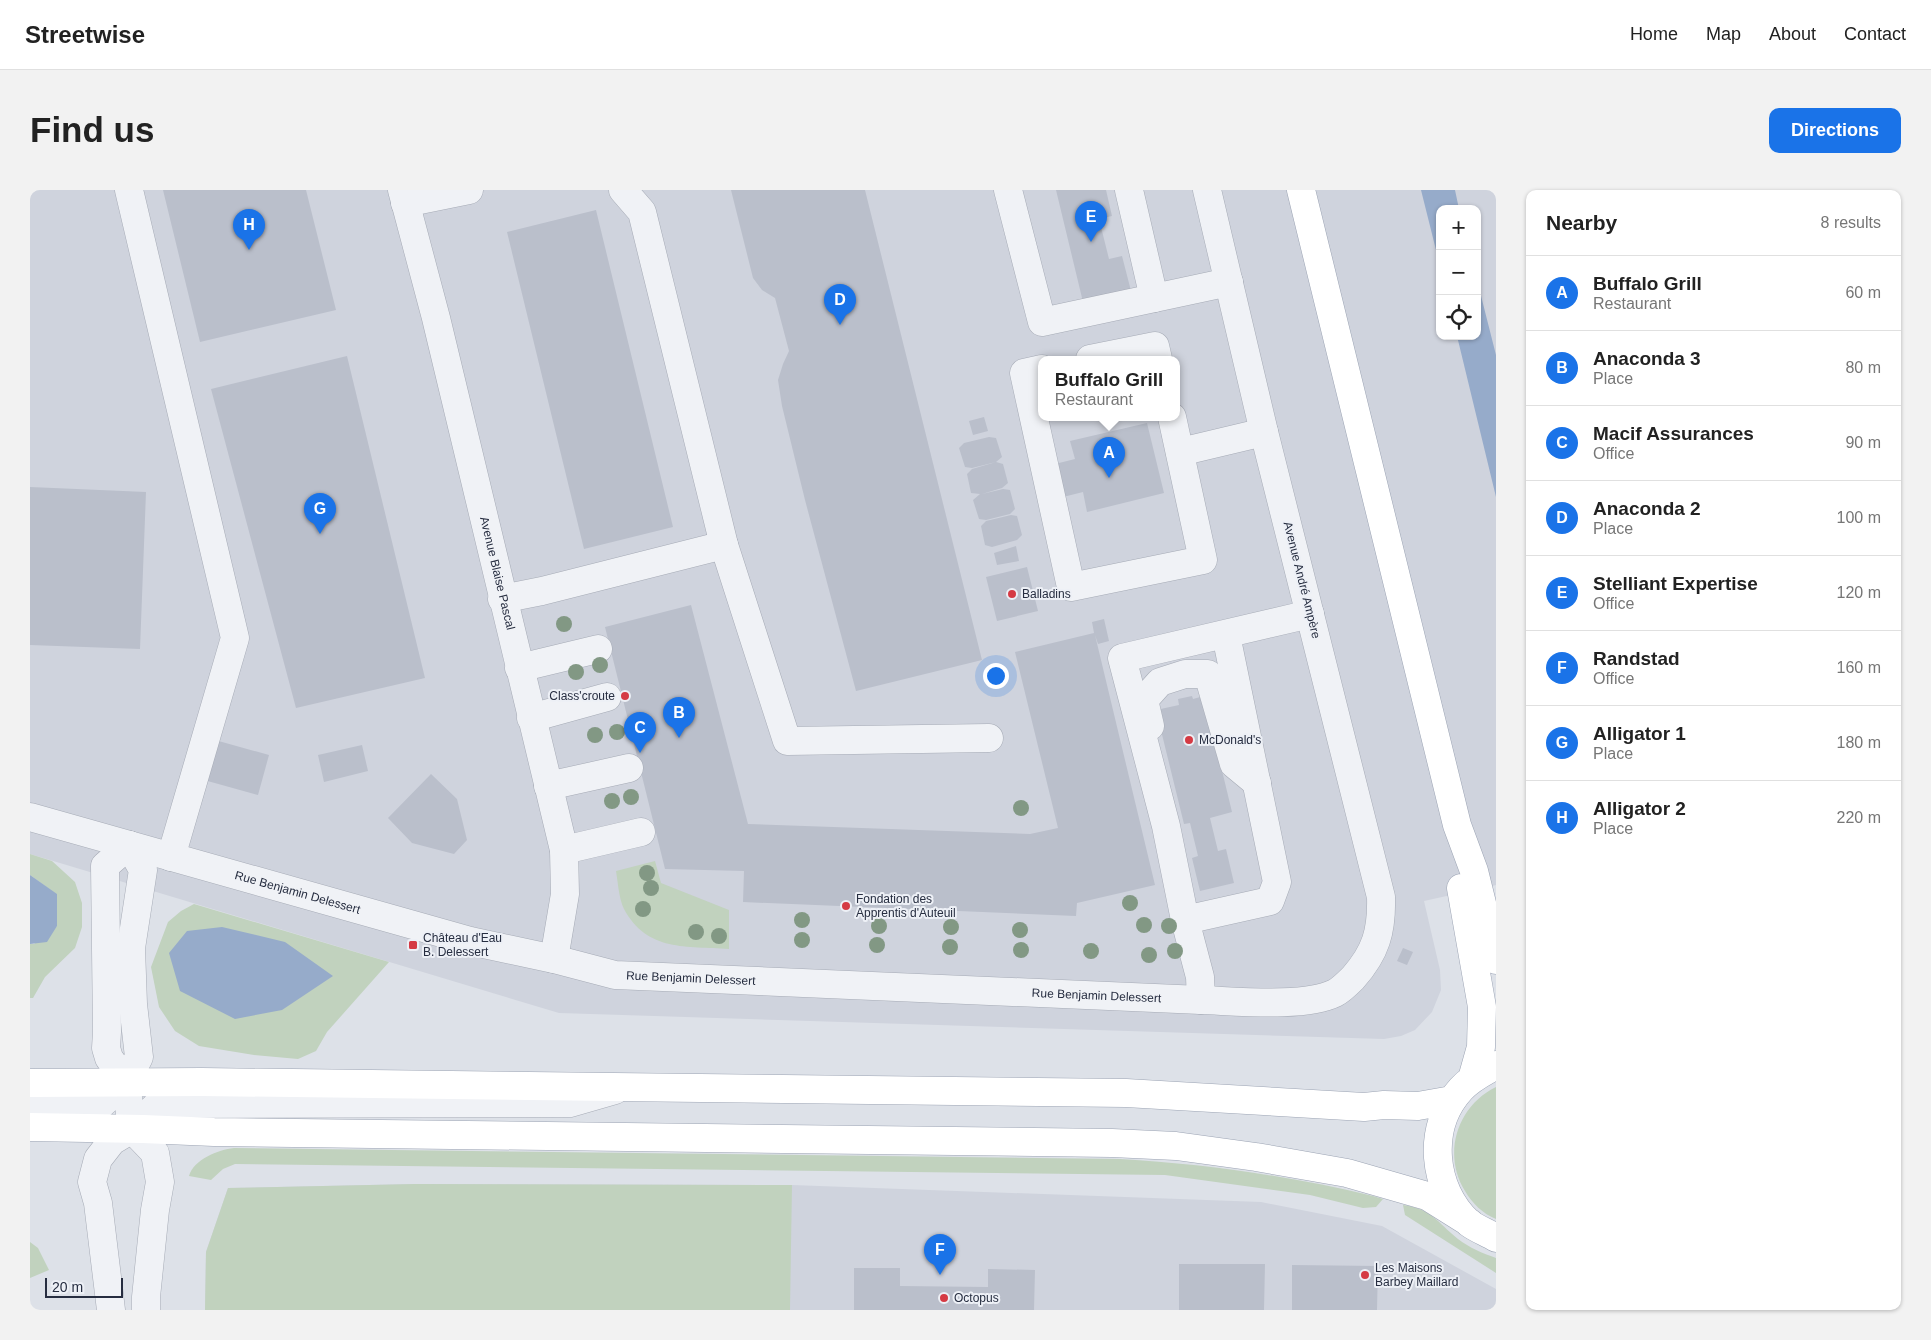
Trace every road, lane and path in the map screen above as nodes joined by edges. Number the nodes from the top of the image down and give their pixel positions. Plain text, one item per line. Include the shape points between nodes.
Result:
1 (129, 190) edge
2 (469, 190) edge
3 (623, 190) edge
4 (1008, 190) edge
5 (1129, 190) edge
6 (1207, 190) edge
7 (1301, 190) edge
8 (404, 196) edge
9 (1229, 282) junction
10 (1154, 298) junction
11 (1105, 356) edge
12 (1157, 356) edge
13 (1038, 370) edge
14 (1173, 421) edge
15 (1264, 432) junction
16 (1180, 452) junction
17 (724, 545) junction
18 (502, 599) junction
19 (1310, 614) junction
20 (1226, 635) junction
21 (598, 649) dead end
22 (519, 668) junction
23 (607, 698) dead end
24 (531, 718) junction
25 (989, 738) dead end
26 (629, 768) dead end
27 (1257, 783) junction
28 (548, 786) junction
29 (30, 817) edge
30 (1457, 825) junction
31 (1166, 826) junction
32 (641, 832) dead end
33 (129, 845) junction
34 (564, 850) junction
35 (171, 857) junction
36 (1186, 920) junction
37 (554, 959) junction
38 (1496, 960) edge
39 (1363, 967) joint
40 (1201, 1000) junction
41 (1496, 1065) edge
42 (1472, 1079) junction
43 (126, 1082) junction
44 (30, 1083) edge
45 (625, 1087) junction
46 (1452, 1100) junction
47 (30, 1110) edge
48 (30, 1127) edge
49 (132, 1128) junction
50 (1470, 1223) junction
51 (1496, 1238) edge
52 (111, 1310) edge
53 (146, 1310) edge

1 - 35 street via 236,638
2 - 8 street
3 - 17 street via 642,212
4 - 10 street via 1042,322
5 - 10 street
6 - 9 street, Avenue André Ampère
7 - 30 main road
8 - 18 street, Avenue Blaise Pascal
9 - 10 street
9 - 15 street, Avenue André Ampère
11 - 12 street via 1155,346
13 - 16 street via 1024,373 1071,587 1203,560
14 - 16 street
15 - 16 street
15 - 19 street, Avenue André Ampère
17 - 18 street
17 - 25 street via 787,740
18 - 22 street, Avenue Blaise Pascal
19 - 20 street
19 - 39 street, Avenue André Ampère via 1381,897 1381,922 1376,944
20 - 27 street
20 - 31 street via 1122,658
21 - 22 street
22 - 24 street, Avenue Blaise Pascal
23 - 24 street
24 - 28 street, Avenue Blaise Pascal
26 - 28 street
27 - 31 street via 1234,764 1208,674 1186,674 1160,682 1144,700 1168,799
27 - 36 street via 1277,882 1270,902
28 - 34 street, Avenue Blaise Pascal
29 - 33 street, Rue Benjamin Delessert
30 - 38 main road via 1474,871
30 - 42 main road via 1458,871 1482,1007 1481,1047
31 - 36 street
32 - 34 street
33 - 35 street, Rue Benjamin Delessert
33 - 43 street via 143,870 131,948 139,1057
34 - 37 street, Avenue Blaise Pascal via 565,894
35 - 37 street, Rue Benjamin Delessert via 470,941
36 - 40 street via 1200,977
37 - 40 street, Rue Benjamin Delessert via 615,975
39 - 40 street, Rue Benjamin Delessert via 1336,992 1320,998 1285,1002
41 - 42 main road
42 - 46 main road
43 - 44 main road
43 - 45 main road
43 - 47 street via 96,1109
43 - 49 street
45 - 46 main road via 1126,1093 1364,1106 1418,1106
45 - 49 street via 570,1103 158,1104
46 - 50 main road via 1438,1132 1437,1165 1448,1197
48 - 49 main road
49 - 50 main road via 214,1132 1176,1146 1256,1156 1347,1173 1427,1196
49 - 52 street via 112,1141 103,1153 92,1182 98,1203
49 - 53 street via 155,1153 160,1182
50 - 51 main road

